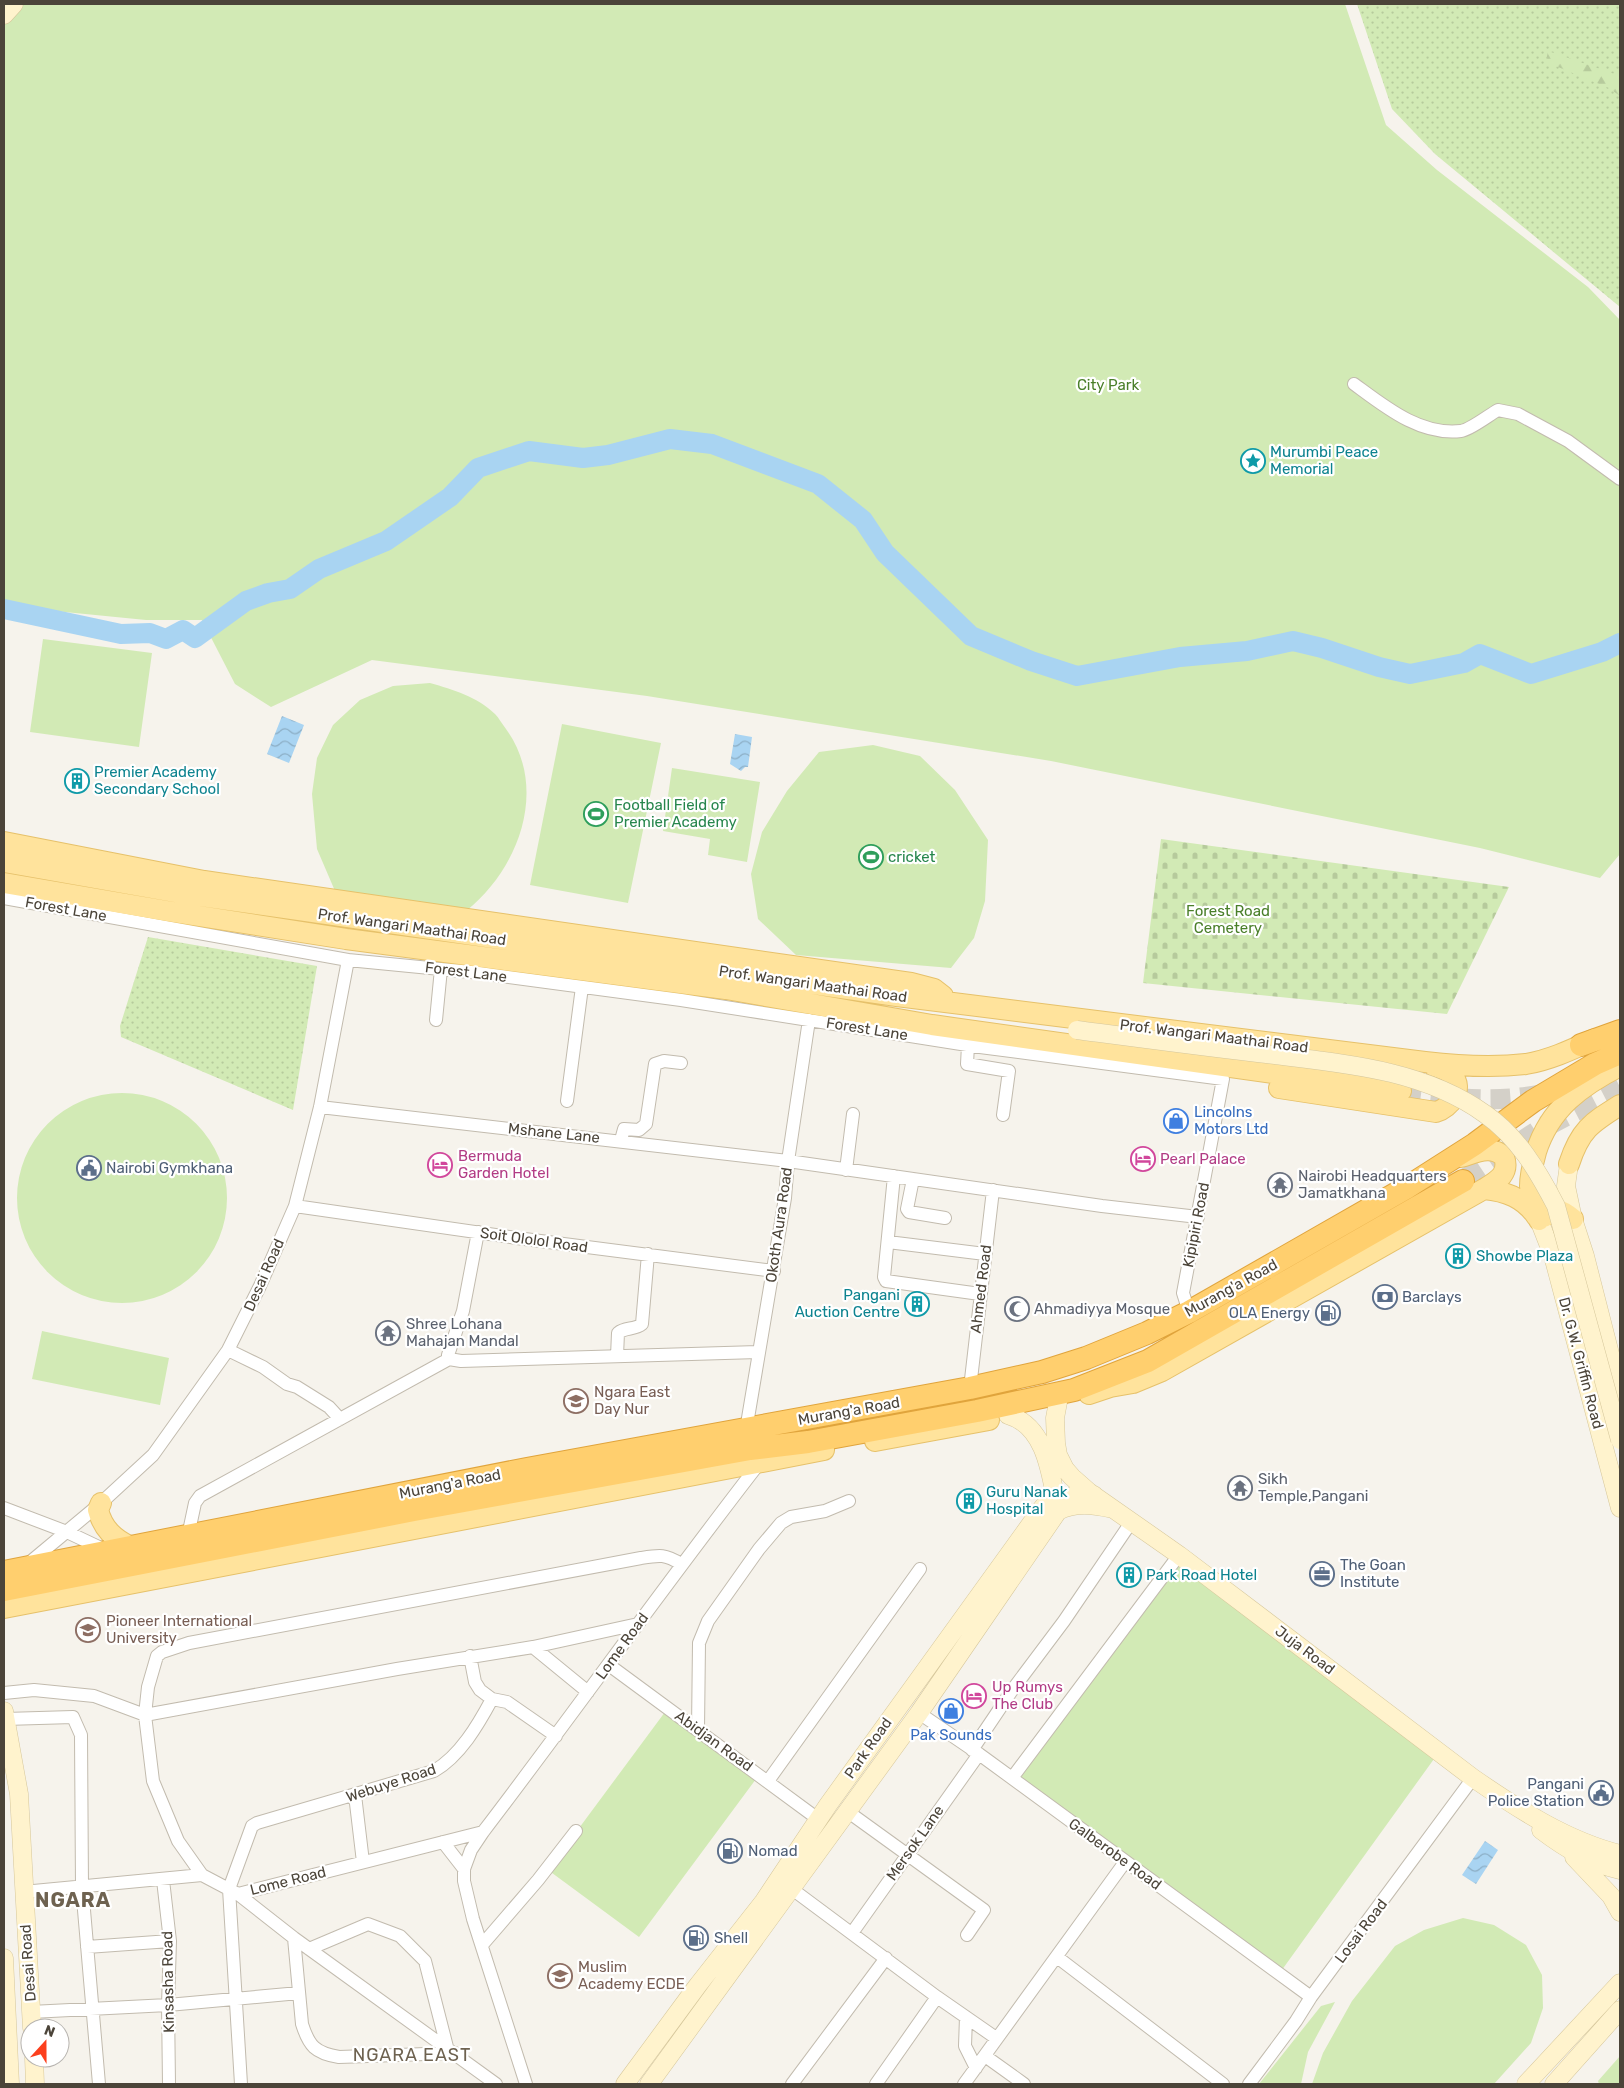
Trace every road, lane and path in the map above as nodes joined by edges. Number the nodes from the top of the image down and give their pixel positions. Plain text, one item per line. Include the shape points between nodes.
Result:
1 (14, 4) edge
2 (4, 15) edge
3 (1354, 384) dead end
4 (1620, 479) edge
5 (4, 842) edge
6 (4, 862) edge
7 (4, 882) edge
8 (4, 898) edge
9 (348, 960) junction
10 (441, 968) junction
11 (582, 987) junction
12 (953, 1004) junction
13 (985, 1008) junction
14 (893, 1018) junction
15 (436, 1020) dead end
16 (808, 1020) junction
17 (1620, 1029) edge
18 (1078, 1030) junction
19 (968, 1045) junction
20 (1581, 1045) joint
21 (1011, 1051) junction
22 (1620, 1053) edge
23 (1425, 1062) junction
24 (681, 1063) dead end
25 (1620, 1066) edge
26 (1008, 1071) junction
27 (1222, 1079) junction
28 (1402, 1091) tunnel mouth
29 (567, 1101) dead end
30 (1620, 1105) edge
31 (320, 1106) junction
32 (853, 1114) dead end
33 (1002, 1115) dead end
34 (621, 1140) junction
35 (1451, 1160) junction
36 (788, 1161) junction
37 (1569, 1164) joint
38 (846, 1170) junction
39 (894, 1176) junction
40 (912, 1178) junction
41 (1463, 1181) tunnel mouth
42 (1484, 1189) junction
43 (993, 1190) junction
44 (295, 1206) junction
45 (1198, 1217) junction
46 (945, 1218) dead end
47 (1573, 1219) junction
48 (1539, 1221) junction
49 (478, 1232) junction
50 (888, 1242) junction
51 (648, 1254) junction
52 (985, 1254) junction
53 (774, 1271) junction
54 (980, 1294) junction
55 (1188, 1312) junction
56 (228, 1350) junction
57 (758, 1352) junction
58 (617, 1356) junction
59 (450, 1359) junction
60 (970, 1388) junction
61 (1084, 1391) junction
62 (1620, 1393) edge
63 (1058, 1402) junction
64 (1008, 1415) junction
65 (340, 1419) junction
66 (746, 1430) junction
67 (1620, 1440) edge
68 (761, 1461) junction
69 (1094, 1495) junction
70 (849, 1501) dead end
71 (101, 1503) junction
72 (1057, 1506) junction
73 (4, 1508) edge
74 (1620, 1508) edge
75 (1113, 1509) junction
76 (1132, 1521) junction
77 (67, 1532) junction
78 (188, 1536) junction
79 (131, 1547) junction
80 (108, 1552) junction
81 (1179, 1555) junction
82 (681, 1564) junction
83 (26, 1566) junction
84 (920, 1569) dead end
85 (4, 1572) edge
86 (4, 1590) edge
87 (4, 1608) edge
88 (638, 1624) junction
89 (533, 1647) junction
90 (470, 1656) junction
91 (609, 1665) junction
92 (4, 1692) edge
93 (588, 1692) junction
94 (492, 1699) junction
95 (919, 1713) junction
96 (145, 1715) junction
97 (4, 1717) edge
98 (698, 1728) junction
99 (556, 1736) junction
100 (976, 1752) junction
101 (1012, 1778) junction
102 (1474, 1778) junction
103 (768, 1781) junction
104 (355, 1795) junction
105 (1514, 1806) junction
106 (847, 1811) junction
107 (818, 1819) junction
108 (576, 1831) dead end
109 (483, 1832) junction
110 (443, 1842) junction
111 (1620, 1845) edge
112 (1564, 1848) junction
113 (1598, 1848) junction
114 (1620, 1854) edge
115 (906, 1856) junction
116 (363, 1862) junction
117 (1125, 1862) junction
118 (464, 1869) junction
119 (1620, 1870) edge
120 (202, 1875) junction
121 (163, 1880) junction
122 (82, 1887) junction
123 (792, 1889) junction
124 (233, 1891) junction
125 (23, 1892) junction
126 (1620, 1912) edge
127 (852, 1933) junction
128 (967, 1935) dead end
129 (294, 1938) junction
130 (170, 1941) junction
131 (482, 1945) junction
132 (87, 1947) junction
133 (310, 1949) junction
134 (1057, 1957) junction
135 (4, 1958) edge
136 (886, 1958) junction
137 (1620, 1981) edge
138 (299, 1993) junction
139 (692, 1994) junction
140 (937, 1997) junction
141 (1311, 1997) junction
142 (236, 1999) junction
143 (168, 2005) junction
144 (707, 2005) junction
145 (93, 2009) junction
146 (1620, 2010) edge
147 (966, 2017) junction
148 (31, 2018) edge
149 (42, 2018) edge
150 (996, 2038) junction
151 (451, 2050) junction
152 (986, 2056) junction
153 (34, 2068) edge
154 (976, 2068) junction
155 (10, 2084) edge
156 (35, 2084) edge
157 (99, 2084) edge
158 (169, 2084) edge
159 (241, 2084) edge
160 (496, 2084) edge
161 (526, 2084) edge
162 (625, 2084) edge
163 (649, 2084) edge
164 (792, 2084) edge
165 (876, 2084) edge
166 (964, 2084) edge
167 (1024, 2084) edge
168 (1222, 2084) edge
169 (1249, 2084) edge
170 (1526, 2084) edge
171 (1554, 2084) edge

1 - 2 main road
3 - 4 street via 1392,412 1433,430 1462,431 1498,410 1518,414 1568,441
5 - 12 main road via 204,881 911,983 934,989
6 - 12 main road, Prof. Wangari Maathai Road via 180,894
7 - 14 main road, Prof. Wangari Maathai Road via 336,938 726,989
8 - 9 street, Forest Lane
9 - 10 street, Forest Lane
9 - 31 street, Desai Road
10 - 11 street, Forest Lane
10 - 15 street
11 - 16 street, Forest Lane
11 - 29 street
12 - 13 main road, Prof. Wangari Maathai Road
13 - 18 main road
13 - 23 main road, Prof. Wangari Maathai Road
14 - 18 main road
14 - 28 main road, Prof. Wangari Maathai Road
16 - 19 street, Forest Lane
16 - 36 street, Okoth Aura Road
17 - 20 highway, Prof. Wangari Maathai Road
18 - 67 main road, Prof. Wangari Maathai Road, bridge via 1398,1074 1441,1089 1485,1114 1506,1132 1538,1171 1556,1206
19 - 21 street
19 - 26 street via 967,1064
20 - 23 main road, Prof. Wangari Maathai Road via 1527,1064 1467,1066
21 - 26 street
21 - 27 street
22 - 35 highway, Murang'a Road via 1533,1101
23 - 27 main road via 1452,1074 1456,1081 1458,1090 1444,1110 1424,1111
24 - 34 street via 664,1061 655,1064 646,1124 639,1130 624,1129
25 - 48 main road via 1573,1095 1553,1116 1541,1137 1530,1185
26 - 33 street
27 - 45 street, Kipipiri Road
30 - 37 main road via 1585,1130 1574,1147
31 - 34 street, Mshane Lane
31 - 44 street, Desai Road
32 - 38 street
34 - 36 street, Mshane Lane
35 - 42 main road via 1487,1150 1500,1152 1506,1162 1503,1175
35 - 55 highway, Murang'a Road
36 - 38 street, Mshane Lane
36 - 53 street, Okoth Aura Road
37 - 47 main road, Dr. G.W. Griffin Road via 1566,1186
38 - 39 street, Mshane Lane
39 - 40 street, Mshane Lane
39 - 50 street
40 - 43 street, Mshane Lane
40 - 46 street via 909,1212
41 - 61 highway, Murang'a Road via 1148,1361
42 - 48 main road via 1512,1195 1532,1210
42 - 61 main road via 1162,1371 1133,1383
43 - 45 street, Mshane Lane
43 - 52 street, Ahmed Road
44 - 49 street, Soit Ololol Road
44 - 56 street, Desai Road
45 - 55 street, Kipipiri Road via 1183,1293
47 - 48 main road via 1558,1210
47 - 62 main road, Dr. G.W. Griffin Road
48 - 74 main road, Dr. G.W. Griffin Road via 1553,1256
49 - 51 street, Soit Ololol Road
49 - 59 street via 463,1311 448,1355
50 - 52 street
50 - 54 street via 886,1281
51 - 53 street, Soit Ololol Road
51 - 58 street via 642,1324 618,1333
52 - 54 street, Ahmed Road
53 - 57 street, Okoth Aura Road
54 - 60 street, Ahmed Road
55 - 60 highway, Murang'a Road via 1086,1358 1042,1372
56 - 65 street via 305,1392 329,1407
56 - 71 street, Desai Road via 153,1455
57 - 58 street
57 - 66 street, Okoth Aura Road
58 - 59 street
59 - 65 street
60 - 66 highway, Murang'a Road
61 - 63 main road, Murang'a Road
61 - 86 highway, Murang'a Road via 414,1510
63 - 64 main road, Murang'a Road
63 - 69 main road, Juja Road via 1055,1418 1058,1456 1068,1473
64 - 68 main road, Murang'a Road
64 - 72 main road via 1024,1422 1039,1444 1050,1469
65 - 78 street via 200,1496 195,1503
66 - 78 highway, Murang'a Road via 527,1469
68 - 82 street, Lome Road
68 - 87 main road, Murang'a Road
69 - 72 main road via 1075,1495
69 - 75 main road, Juja Road
70 - 98 street via 825,1511 791,1517 781,1523 708,1621 699,1642
71 - 77 street, Desai Road
71 - 79 main road via 98,1510 108,1532
72 - 75 main road via 1081,1504
72 - 95 main road, Park Road
72 - 107 main road, Park Road via 1043,1508
73 - 77 street
75 - 76 main road, Juja Road
76 - 81 main road, Juja Road
76 - 100 street, Mersok Lane
77 - 80 street
77 - 83 street, Desai Road
78 - 79 highway, Murang'a Road
79 - 80 highway, Murang'a Road
80 - 83 highway, Murang'a Road
81 - 101 street
81 - 102 main road, Juja Road
82 - 88 street, Lome Road
82 - 96 street via 668,1556 641,1558 189,1643 157,1656 148,1687
83 - 85 highway, Murang'a Road
84 - 103 street
88 - 89 street
88 - 91 street, Lome Road
89 - 90 street
89 - 93 street
90 - 94 street via 475,1682
90 - 96 street
91 - 93 street, Lome Road
91 - 98 street, Abidjan Road
92 - 96 street via 34,1690 94,1696
93 - 99 street, Lome Road
94 - 99 street via 507,1702
94 - 104 street, Webuye Road via 482,1718 445,1765
95 - 100 street, Galberobe Road
95 - 106 main road, Park Road
96 - 120 street via 153,1781 178,1841
97 - 122 street via 73,1717 81,1735
97 - 125 main road, Desai Road via 19,1794
98 - 103 street, Abidjan Road
99 - 109 street, Lome Road
100 - 101 street, Galberobe Road
100 - 115 street, Mersok Lane
101 - 117 street, Galberobe Road
102 - 105 main road, Juja Road
102 - 141 street, Losai Road
103 - 107 street, Abidjan Road
104 - 116 street
104 - 124 street, Webuye Road via 252,1826
105 - 112 main road, Juja Road
105 - 113 main road, Juja Road
106 - 115 street
106 - 123 main road, Park Road
107 - 139 main road, Park Road via 764,1901
108 - 131 street
109 - 110 street, Lome Road
109 - 118 street, Lome Road
110 - 116 street, Lome Road
110 - 118 street
111 - 113 main road
112 - 119 main road, Juja Road via 1590,1861
112 - 126 main road via 1611,1896
113 - 114 main road, Juja Road
115 - 127 street, Mersok Lane
115 - 128 street via 984,1910
116 - 124 street, Lome Road
117 - 134 street
117 - 141 street, Galberobe Road
118 - 131 street, Lome Road via 464,1881
120 - 121 street
120 - 124 street
121 - 122 street
121 - 130 street, Kinsasha Road
122 - 125 street
122 - 132 street
123 - 127 street
123 - 144 main road, Park Road
124 - 129 street
124 - 142 street
125 - 148 main road, Desai Road
127 - 136 street
129 - 133 street
129 - 138 street
130 - 132 street
130 - 143 street, Kinsasha Road
131 - 161 street, Lome Road
132 - 145 street
133 - 151 street
133 - 151 street via 368,1924 400,1936 425,1961
134 - 150 street
134 - 168 street
135 - 155 main road, Desai Road
136 - 140 street
136 - 164 street
137 - 170 main road
138 - 142 street
138 - 151 street via 306,2036 323,2054 339,2057
139 - 144 street
139 - 162 main road, Park Road
140 - 147 street
140 - 165 street
141 - 169 street, Losai Road
142 - 143 street
142 - 159 street
143 - 145 street
143 - 158 street, Kinsasha Road
144 - 163 main road, Park Road
145 - 149 street
145 - 157 street
146 - 171 main road
147 - 150 street
147 - 154 street via 965,2046
150 - 152 street
151 - 160 street
152 - 154 street
152 - 167 street
153 - 156 main road
154 - 166 street

